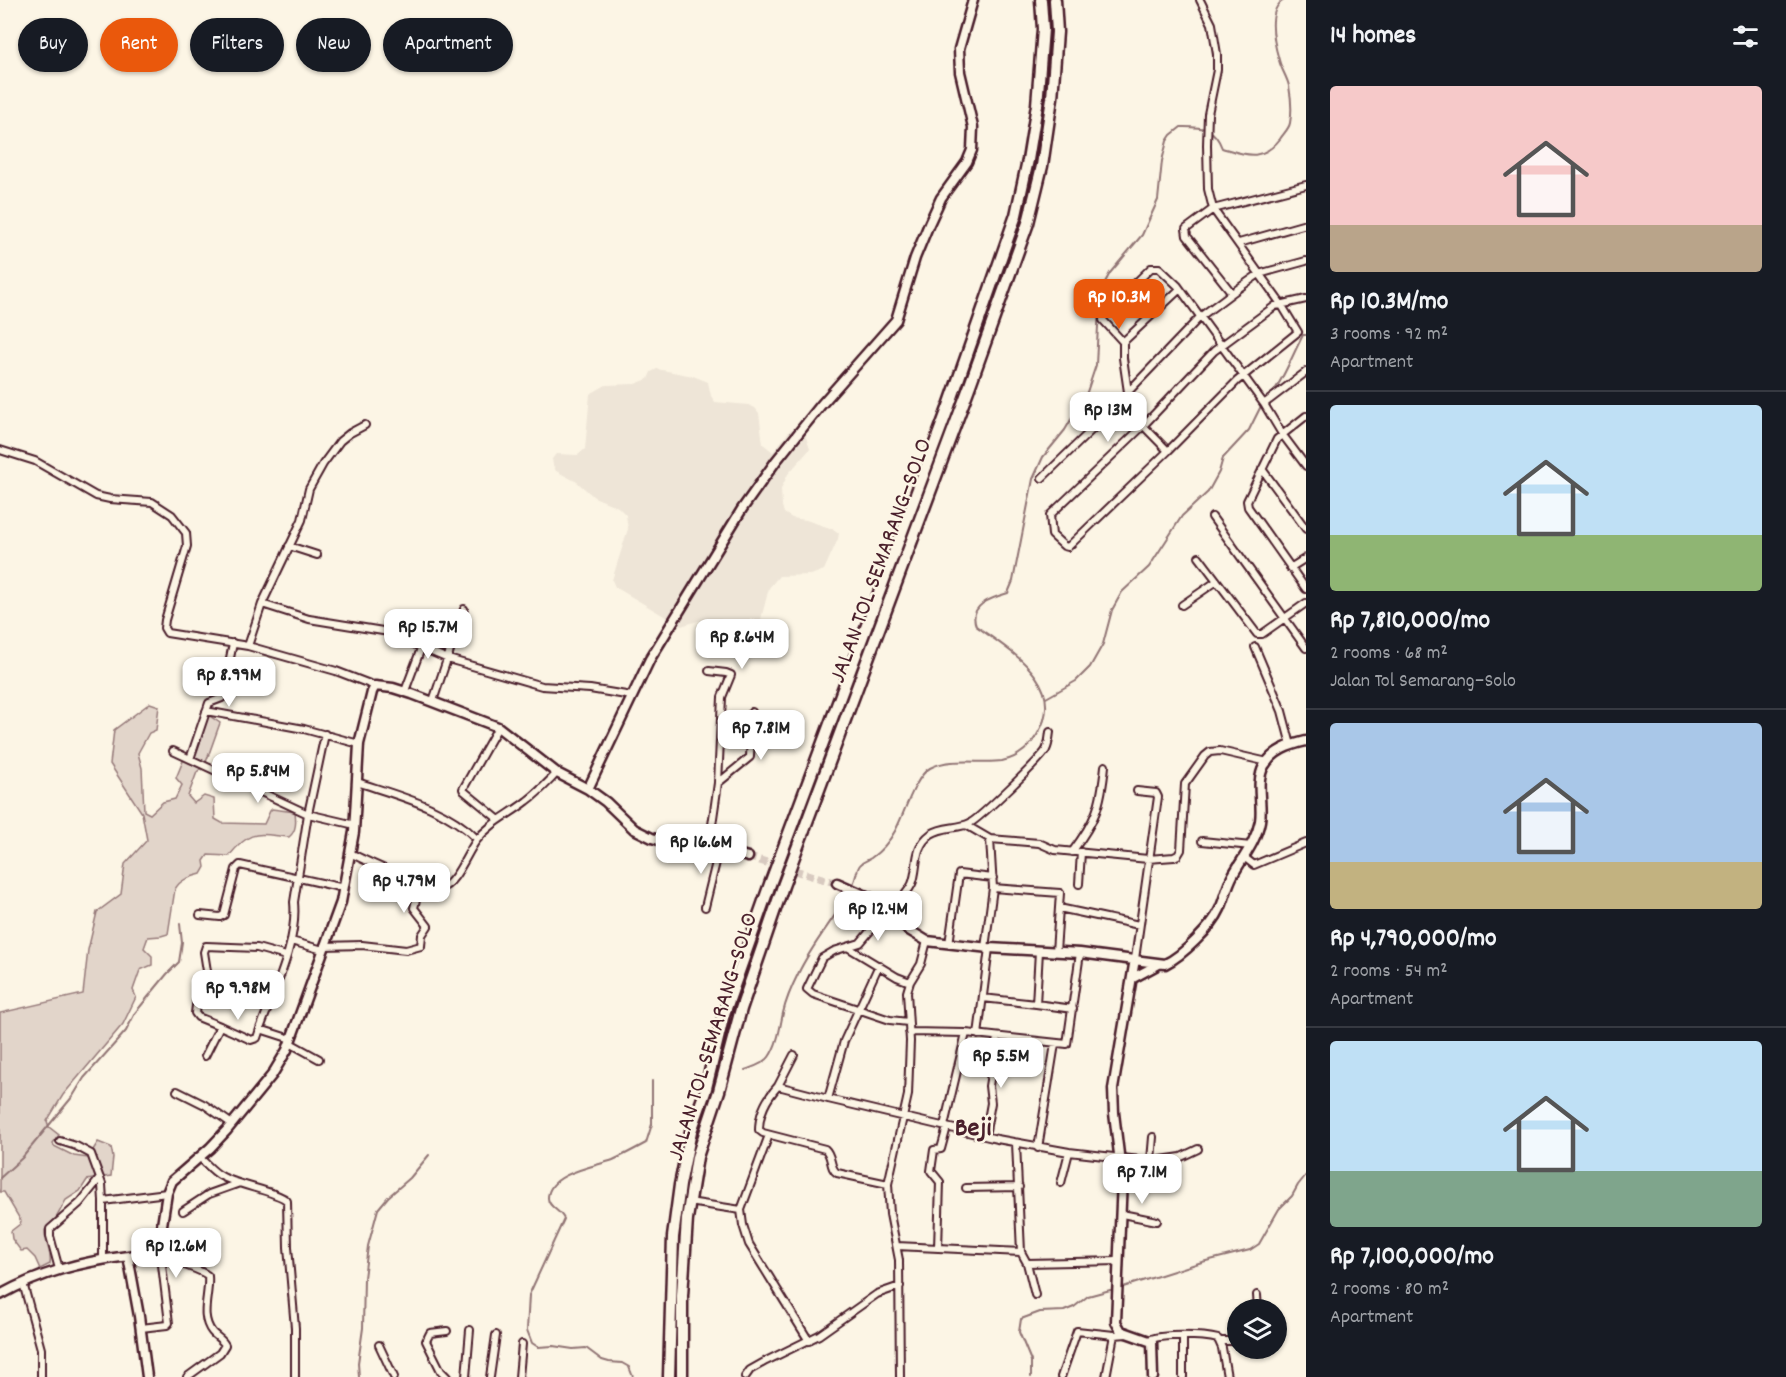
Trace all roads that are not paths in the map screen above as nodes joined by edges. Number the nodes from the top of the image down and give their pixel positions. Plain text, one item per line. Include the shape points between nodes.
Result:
1 (973, 0) edge
2 (1041, 0) edge
3 (1055, 0) edge
4 (1200, 0) edge
5 (1306, 185) edge
6 (1214, 209) junction
7 (1306, 224) edge
8 (1239, 243) junction
9 (1306, 261) edge
10 (1259, 274) junction
11 (1180, 289) junction
12 (1232, 293) junction
13 (1306, 299) edge
14 (1281, 304) junction
15 (1200, 317) junction
16 (1306, 331) edge
17 (1298, 332) junction
18 (1123, 342) junction
19 (1221, 346) junction
20 (1306, 372) edge
21 (1243, 376) junction
22 (1128, 392) junction
23 (1122, 404) junction
24 (1264, 404) junction
25 (1306, 416) edge
26 (365, 425) dead end
27 (1143, 426) junction
28 (1282, 434) junction
29 (0, 450) edge
30 (1168, 451) junction
31 (1304, 458) edge
32 (1306, 466) edge
33 (1263, 469) junction
34 (1042, 478) dead end
35 (1212, 517) dead end
36 (1306, 528) edge
37 (289, 546) junction
38 (316, 555) dead end
39 (1199, 557) dead end
40 (1306, 558) edge
41 (1290, 568) junction
42 (1216, 581) junction
43 (1306, 589) edge
44 (1306, 603) edge
45 (262, 604) junction
46 (1182, 605) dead end
47 (464, 609) dead end
48 (1285, 618) junction
49 (431, 622) dead end
50 (233, 643) junction
51 (248, 646) junction
52 (1255, 647) dead end
53 (420, 648) junction
54 (1306, 648) edge
55 (448, 659) junction
56 (709, 671) dead end
57 (375, 687) junction
58 (405, 691) junction
59 (632, 696) junction
60 (433, 702) junction
61 (206, 711) junction
62 (752, 712) dead end
63 (498, 727) junction
64 (1050, 732) dead end
65 (325, 734) junction
66 (1306, 741) edge
67 (359, 744) junction
68 (1291, 745) junction
69 (173, 751) dead end
70 (190, 759) junction
71 (1268, 762) junction
72 (1106, 766) dead end
73 (557, 773) junction
74 (357, 782) junction
75 (718, 783) junction
76 (588, 789) junction
77 (1137, 791) dead end
78 (308, 814) junction
79 (498, 819) junction
80 (355, 825) junction
81 (966, 825) junction
82 (477, 839) junction
83 (990, 839) junction
84 (1202, 841) dead end
85 (1306, 843) edge
86 (709, 846) junction
87 (1251, 846) junction
88 (719, 850) junction
89 (1072, 852) junction
90 (1081, 852) junction
91 (350, 853) junction
92 (748, 857) tunnel mouth
93 (1244, 857) junction
94 (1148, 859) junction
95 (298, 878) junction
96 (993, 878) junction
97 (420, 883) junction
98 (837, 883) tunnel mouth
99 (1079, 884) dead end
100 (344, 888) junction
101 (993, 888) junction
102 (705, 907) dead end
103 (1059, 908) junction
104 (887, 911) junction
105 (200, 915) dead end
106 (1139, 925) junction
107 (291, 941) junction
108 (927, 941) junction
109 (949, 944) junction
110 (324, 948) junction
111 (849, 948) junction
112 (987, 948) junction
113 (1039, 951) junction
114 (1056, 952) junction
115 (1080, 953) junction
116 (286, 956) junction
117 (1135, 959) junction
118 (1159, 964) junction
119 (879, 965) junction
120 (1133, 978) junction
121 (910, 982) junction
122 (983, 998) junction
123 (1036, 1004) junction
124 (858, 1008) junction
125 (1073, 1009) junction
126 (908, 1022) junction
127 (220, 1026) junction
128 (260, 1029) junction
129 (909, 1032) junction
130 (966, 1033) junction
131 (978, 1035) junction
132 (997, 1037) junction
133 (291, 1041) junction
134 (1055, 1044) junction
135 (794, 1055) dead end
136 (205, 1056) dead end
137 (319, 1059) dead end
138 (778, 1086) junction
139 (177, 1091) dead end
140 (828, 1099) junction
141 (902, 1117) junction
142 (232, 1124) junction
143 (946, 1127) junction
144 (769, 1135) junction
145 (985, 1136) junction
146 (1153, 1137) dead end
147 (60, 1141) dead end
148 (1016, 1143) junction
149 (1038, 1148) junction
150 (1198, 1149) dead end
151 (1069, 1152) junction
152 (1120, 1156) junction
153 (200, 1158) junction
154 (1151, 1160) junction
155 (100, 1178) junction
156 (237, 1183) junction
157 (1061, 1183) dead end
158 (888, 1184) junction
159 (1018, 1187) junction
160 (966, 1188) dead end
161 (167, 1193) junction
162 (103, 1202) junction
163 (689, 1202) junction
164 (741, 1210) junction
165 (183, 1211) dead end
166 (1122, 1214) junction
167 (1157, 1221) dead end
168 (897, 1246) junction
169 (156, 1247) junction
170 (939, 1248) junction
171 (1021, 1252) junction
172 (128, 1256) junction
173 (161, 1257) junction
174 (103, 1259) junction
175 (1119, 1261) junction
176 (1027, 1263) junction
177 (59, 1269) junction
178 (23, 1283) junction
179 (900, 1286) junction
180 (0, 1295) edge
181 (1035, 1295) dead end
182 (1257, 1295) dead end
183 (1257, 1299) edge
184 (141, 1328) junction
185 (470, 1330) dead end
186 (447, 1331) dead end
187 (1127, 1334) junction
188 (496, 1335) dead end
189 (1114, 1335) junction
190 (1183, 1337) junction
191 (1149, 1340) junction
192 (809, 1341) junction
193 (1220, 1341) junction
194 (1227, 1341) edge
195 (522, 1344) dead end
196 (379, 1345) dead end
197 (41, 1377) edge
198 (147, 1377) edge
199 (187, 1377) edge
200 (295, 1377) edge
201 (394, 1377) edge
202 (447, 1377) edge
203 (465, 1377) edge
204 (490, 1377) edge
205 (519, 1377) edge
206 (669, 1377) edge
207 (682, 1377) edge
208 (745, 1377) edge
209 (900, 1377) edge
210 (1061, 1377) edge
211 (1106, 1377) edge
212 (1153, 1377) edge
213 (1183, 1377) edge
214 (1227, 1377) edge

1 - 59 street via 959,49 960,72 972,120 972,150 941,198 922,241 897,318 776,461 686,600
2 - 206 highway, JALAN TOL SEMARANG–SOLO via 1043,29 1037,105 1016,215 949,406 766,895 724,1014 691,1131 674,1237
3 - 163 highway, JALAN TOL SEMARANG–SOLO via 1052,98 1042,166 1028,223 744,998
4 - 6 street via 1212,24 1217,54 1208,130 1208,189
5 - 6 street
6 - 8 street
6 - 12 street via 1186,229 1187,236
7 - 8 street
8 - 10 street
9 - 10 street
10 - 12 street
10 - 14 street
11 - 15 street
11 - 18 street
11 - 18 street via 1162,270 1151,268 1103,316
12 - 15 street
13 - 14 street
14 - 17 street
14 - 19 street
15 - 19 street
15 - 22 street
16 - 17 street
17 - 21 street
18 - 22 street
19 - 21 street
19 - 27 street
20 - 24 street
21 - 24 street
21 - 30 street
22 - 23 street
23 - 27 street
23 - 34 street
24 - 28 street
25 - 28 street
26 - 37 street via 346,435 323,464 309,489 302,520
27 - 30 street
27 - 30 street via 1050,515 1051,534 1068,547
28 - 31 street
28 - 33 street
29 - 50 street via 35,461 96,496 152,502 172,514 186,534 187,546 165,631
31 - 32 street
33 - 36 street
33 - 41 street via 1247,504
35 - 48 street
37 - 38 street
37 - 45 street
39 - 42 street
40 - 41 street
41 - 43 street
42 - 46 street
42 - 48 street via 1257,634
44 - 48 street
45 - 51 street
45 - 53 street via 309,619 389,632
47 - 55 street
48 - 54 street
49 - 53 street
50 - 51 street
50 - 61 street via 222,698 210,702
51 - 57 street via 336,671
52 - 68 street via 1282,711
53 - 55 street
53 - 58 street
55 - 59 street via 542,686
55 - 60 street
56 - 75 street via 731,675 722,697
57 - 58 street
57 - 67 street
58 - 60 street
59 - 76 street
60 - 63 street
61 - 65 street
61 - 70 street
62 - 75 street via 750,757
63 - 73 street
63 - 79 street via 463,789
64 - 81 street via 1049,744 1041,757
65 - 67 street
65 - 78 street
66 - 68 street
67 - 74 street
68 - 71 street via 1275,753
69 - 70 street
70 - 78 street
71 - 87 street via 1260,777 1260,816
71 - 94 street via 1220,751 1205,756 1185,784 1180,853
72 - 89 street via 1100,807
73 - 76 street
73 - 79 street via 531,799
74 - 80 street
74 - 82 street via 436,810 461,824
75 - 86 street
76 - 86 street via 642,833 669,843
77 - 94 street via 1158,796
78 - 80 street
78 - 95 street
79 - 82 street
80 - 91 street
81 - 83 street
81 - 104 street via 931,834 918,852 911,885
82 - 97 street via 443,888
83 - 89 street via 1038,843
83 - 96 street
84 - 87 street
85 - 93 street via 1254,865
86 - 88 street
87 - 93 street
88 - 92 street
88 - 102 street
89 - 90 street
90 - 94 street
90 - 99 street
91 - 97 street
91 - 100 street
93 - 118 street via 1213,921 1173,960
94 - 106 street
95 - 100 street
95 - 105 street via 238,866 224,915
95 - 107 street
96 - 101 street
96 - 109 street via 959,874
97 - 110 street via 414,908 428,926 421,946 406,950 363,945
98 - 104 street via 860,892
100 - 110 street
101 - 103 street via 1060,893
101 - 112 street
103 - 106 street
103 - 114 street
104 - 108 street
104 - 111 street via 862,941
106 - 117 street
107 - 110 street
107 - 116 street
108 - 109 street
108 - 121 street via 920,967
109 - 112 street
110 - 133 street
111 - 119 street
111 - 124 street via 822,958 807,990
112 - 113 street
112 - 122 street
113 - 114 street
113 - 123 street
114 - 115 street
115 - 117 street
115 - 125 street
116 - 127 street via 257,948 206,946 207,971 195,1013
116 - 128 street
117 - 118 street
117 - 120 street
118 - 120 street
119 - 121 street
119 - 124 street
120 - 152 street via 1113,1089
121 - 126 street
122 - 123 street
122 - 131 street
123 - 125 street
124 - 126 street
124 - 140 street
125 - 134 street via 1068,1043
126 - 129 street
127 - 128 street via 251,1040 257,1038
127 - 136 street
128 - 133 street
129 - 130 street
129 - 141 street via 909,1086
130 - 131 street
130 - 143 street
131 - 132 street
132 - 134 street
132 - 145 street
133 - 137 street
133 - 142 street via 272,1075
134 - 149 street
135 - 138 street
138 - 140 street
138 - 144 street via 769,1097 759,1127 760,1132
139 - 142 street
140 - 141 street
141 - 143 street
141 - 158 street
142 - 153 street
143 - 145 street
143 - 170 street via 942,1148 934,1149 931,1171 939,1181
144 - 158 street via 825,1149 837,1173
144 - 164 street
145 - 148 street
146 - 154 street
147 - 155 street via 91,1154
148 - 149 street
148 - 159 street
149 - 151 street
150 - 154 street via 1181,1157
151 - 152 street
151 - 157 street
152 - 154 street
152 - 166 street
153 - 156 street via 220,1176
153 - 161 street via 174,1179
155 - 162 street
155 - 177 street via 80,1203 50,1229
156 - 165 street via 209,1194
156 - 200 street via 278,1194 287,1203
158 - 168 street
159 - 160 street
159 - 171 street
161 - 162 street
161 - 169 street
162 - 174 street
163 - 164 street
163 - 207 highway, JALAN TOL SEMARANG–SOLO via 682,1296
164 - 192 street via 749,1244
166 - 167 street
166 - 175 street
168 - 170 street
168 - 179 street
169 - 172 street
169 - 173 street
170 - 171 street
171 - 176 street
172 - 174 street
172 - 184 street
173 - 184 street via 169,1323
173 - 199 street via 208,1276 207,1323 225,1343 220,1353
174 - 177 street
175 - 176 street
175 - 187 street via 1116,1322
176 - 181 street
177 - 178 street
178 - 180 street
178 - 197 street via 41,1349
179 - 192 street via 877,1294
179 - 209 street
182 - 183 street
184 - 198 street
185 - 203 street
186 - 202 street via 430,1333 426,1341
187 - 189 street
187 - 191 street
188 - 204 street
189 - 210 street via 1077,1330
189 - 211 street
190 - 191 street
190 - 193 street via 1213,1337
190 - 213 street
191 - 212 street via 1154,1346
192 - 208 street via 766,1361
193 - 194 street
193 - 214 street
195 - 205 street
196 - 201 street

